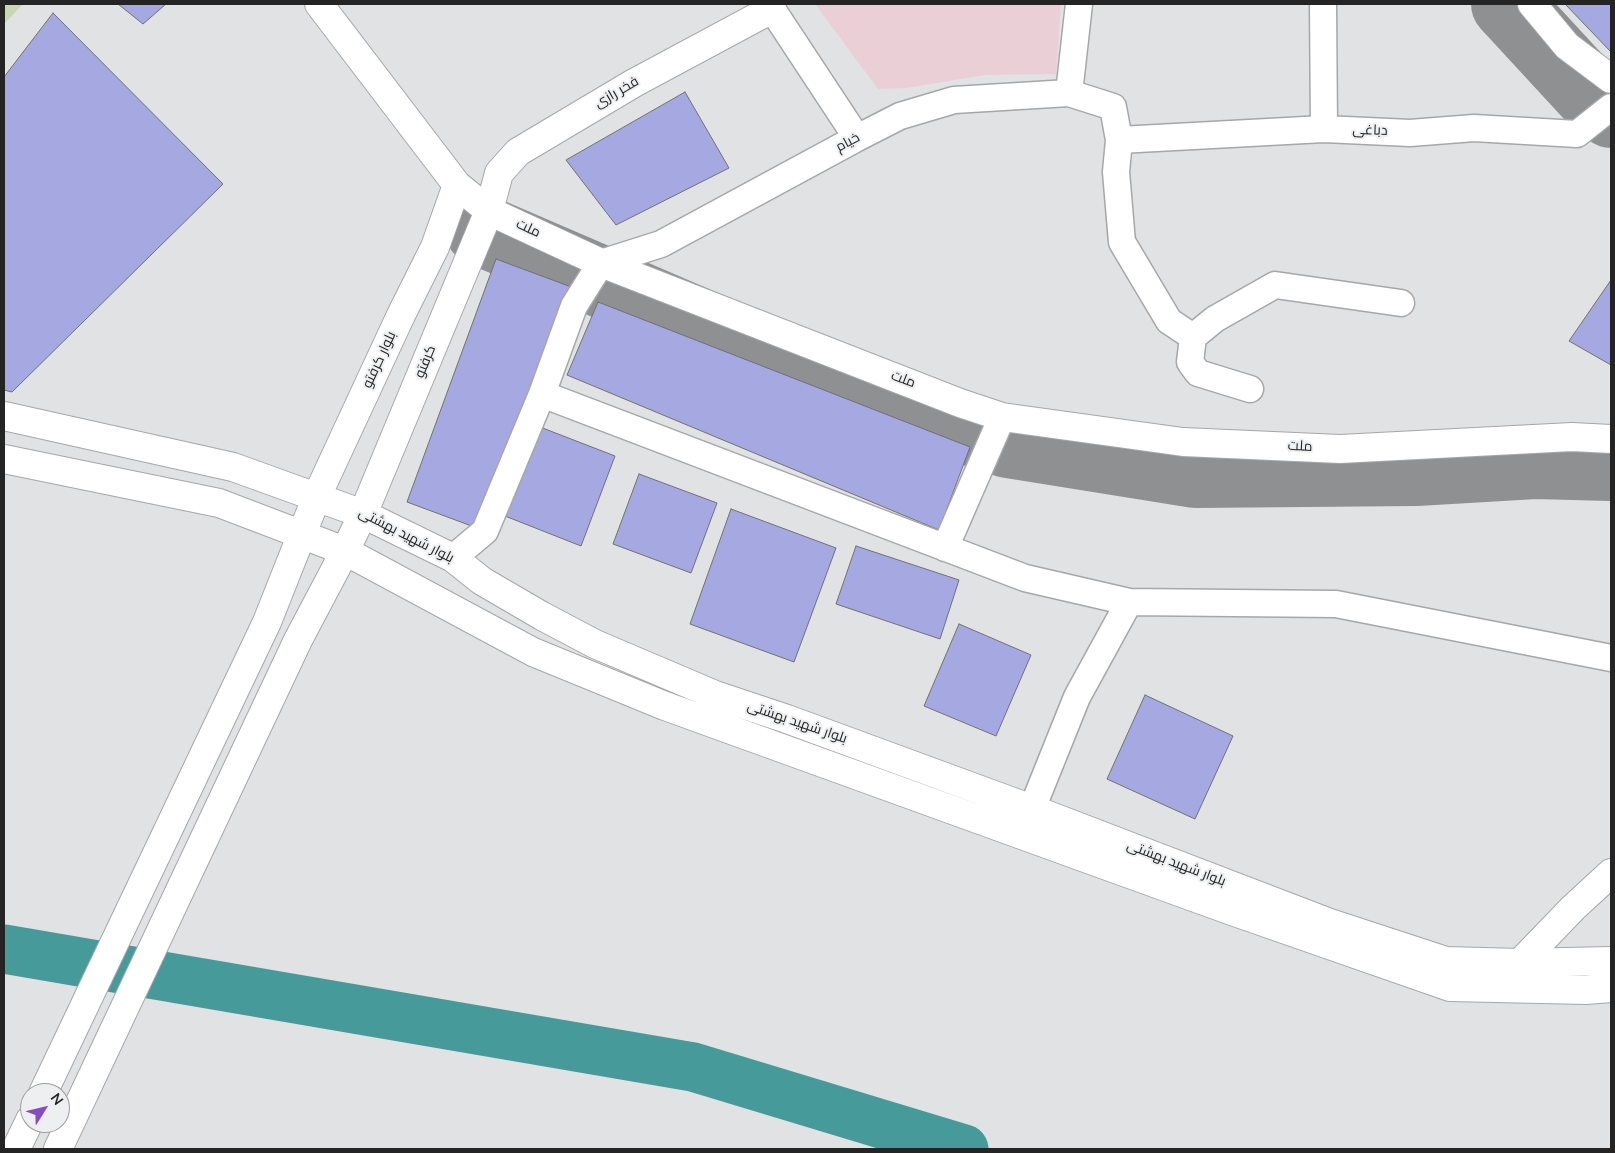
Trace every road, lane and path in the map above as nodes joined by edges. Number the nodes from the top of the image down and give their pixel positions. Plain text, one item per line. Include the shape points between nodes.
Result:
1 (319, 4) edge
2 (1079, 4) edge
3 (1323, 4) edge
4 (1532, 4) edge
5 (772, 6) edge
6 (1611, 79) edge
7 (1069, 93) junction
8 (1611, 107) edge
9 (1324, 129) junction
10 (857, 138) junction
11 (1119, 140) junction
12 (457, 185) junction
13 (489, 211) junction
14 (601, 263) junction
15 (1402, 303) dead end
16 (1193, 337) junction
17 (1250, 389) dead end
18 (542, 394) junction
19 (4, 416) edge
20 (1002, 417) junction
21 (1611, 440) edge
22 (4, 458) edge
23 (317, 496) junction
24 (363, 514) junction
25 (302, 534) junction
26 (945, 548) junction
27 (345, 552) junction
28 (453, 558) junction
29 (1129, 602) junction
30 (1611, 658) edge
31 (1032, 809) junction
32 (1611, 873) edge
33 (1611, 961) edge
34 (1517, 975) junction
35 (1611, 988) edge
36 (48, 1083) edge
37 (24, 1133) edge
38 (16, 1149) edge
39 (58, 1149) edge

1 - 12 main road, ملت
2 - 7 street
3 - 9 street
4 - 6 main road via 1568,46
5 - 10 street
5 - 13 main road, فخر رازی via 634,82 518,152 499,174
7 - 10 street, خیام via 954,100 900,116
7 - 11 street, خیام via 1113,107
8 - 9 street, دباغی via 1577,134 1474,128 1410,133
9 - 11 street, دباغی
10 - 14 street, خیام via 662,244
11 - 16 street via 1116,172 1122,242 1169,321
12 - 13 main road, ملت
12 - 23 main road, بلوار کرفتو via 434,247
13 - 14 main road, ملت
13 - 24 main road, کرفتو
14 - 18 street via 574,306
14 - 20 main road, ملت
15 - 16 street via 1276,285 1215,319
16 - 17 street via 1190,362 1198,372
18 - 26 street
18 - 28 street via 485,530
19 - 23 main road, بلوار شهید بهشتی via 233,467
20 - 21 main road, ملت via 1183,442 1340,449 1572,437
20 - 26 street
22 - 25 main road, بلوار شهید بهشتی via 219,503
23 - 24 main road, بلوار شهید بهشتی
23 - 25 main road, بلوار کرفتو
24 - 27 main road, کرفتو
24 - 28 main road, بلوار شهید بهشتی
25 - 27 main road, بلوار شهید بهشتی
25 - 36 main road, بلوار کرفتو via 267,622
26 - 29 street via 1024,578
27 - 34 main road, بلوار شهید بهشتی via 533,652 664,706 1228,910 1450,987
27 - 39 main road, کرفتو via 298,640
28 - 31 main road, بلوار شهید بهشتی via 482,581 595,644 715,695
29 - 30 street via 1336,604
29 - 31 street via 1077,697
31 - 34 main road, بلوار شهید بهشتی via 1330,923 1446,961
32 - 34 main road via 1573,908
33 - 34 main road, بلوار شهید بهشتی
34 - 35 main road, بلوار شهید بهشتی via 1586,990
37 - 38 main road

